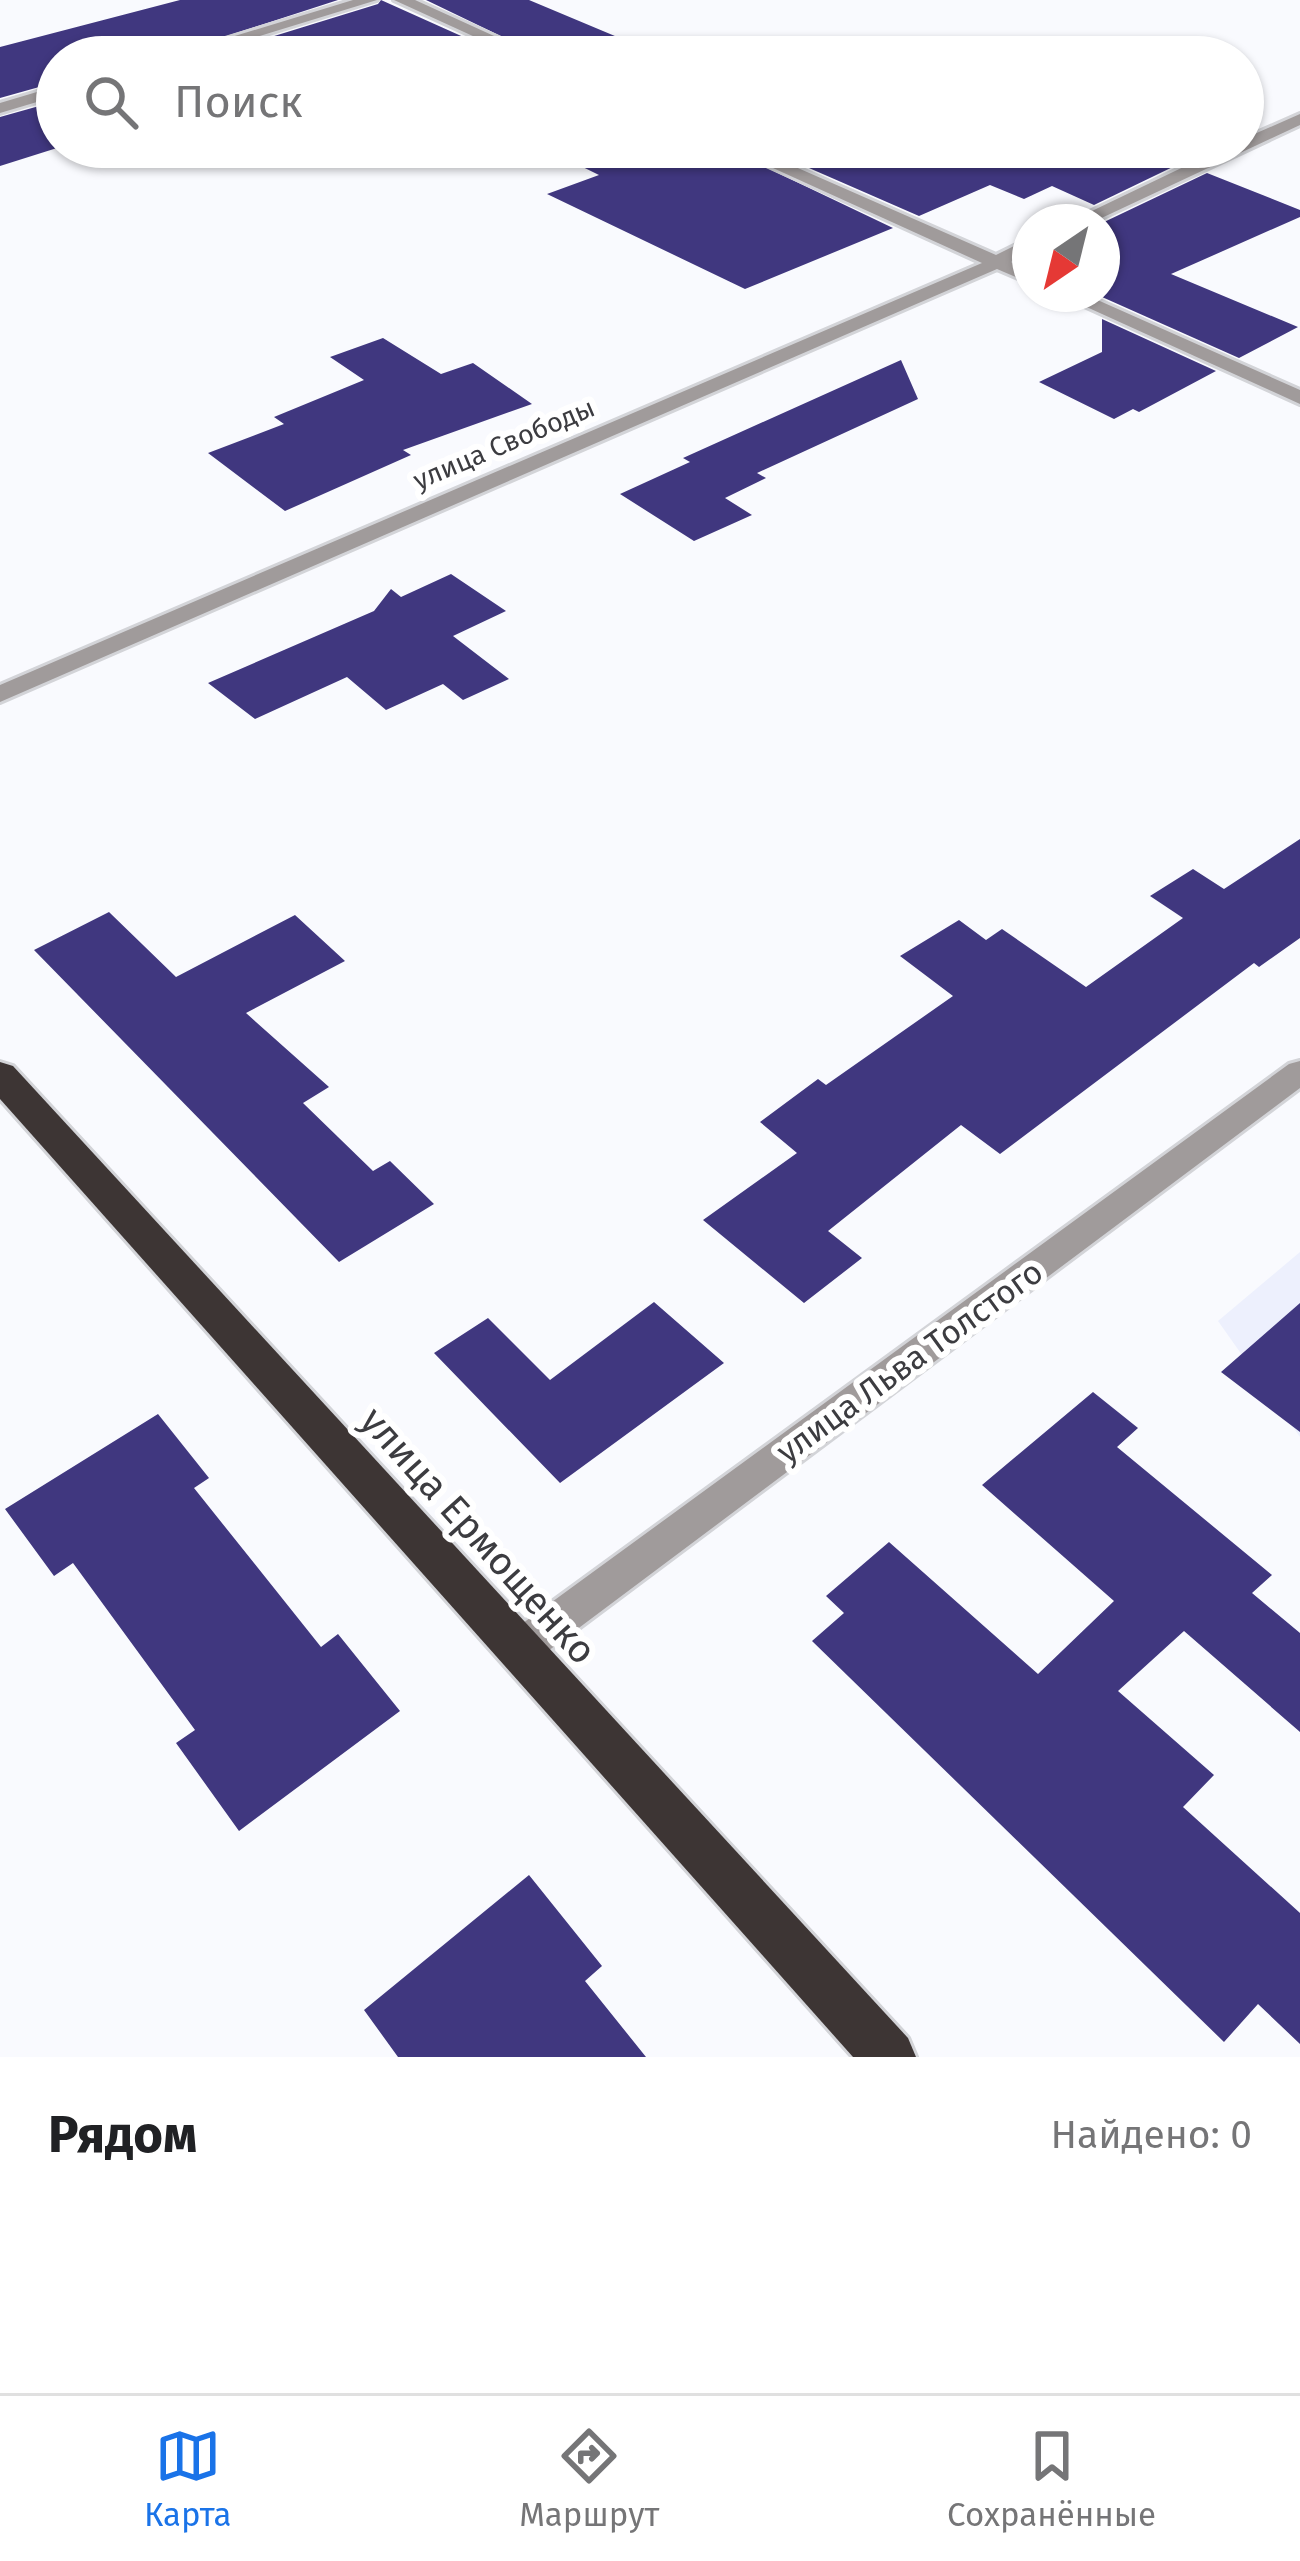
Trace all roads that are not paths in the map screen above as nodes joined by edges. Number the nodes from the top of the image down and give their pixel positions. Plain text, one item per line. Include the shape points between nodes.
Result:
1 (369, 0) edge
2 (402, 0) edge
3 (246, 36) edge
4 (484, 36) edge
5 (36, 97) edge
6 (0, 108) edge
7 (1300, 118) edge
8 (1264, 135) edge
9 (784, 168) edge
10 (1194, 168) edge
11 (1117, 204) edge
12 (1012, 252) edge
13 (994, 261) junction
14 (1012, 269) edge
15 (1108, 312) edge
16 (1300, 398) edge
17 (0, 694) edge
18 (1300, 1072) edge
19 (0, 1075) edge
20 (518, 1649) junction
21 (889, 2057) edge

1 - 3 street
2 - 4 street
5 - 6 street
7 - 8 street
9 - 13 street
10 - 11 street
12 - 13 street, улица Свободы
13 - 14 street
13 - 17 street, улица Свободы
15 - 16 street
18 - 20 street, улица Льва Толстого
19 - 20 highway, улица Ермощенко
20 - 21 highway, улица Ермощенко

